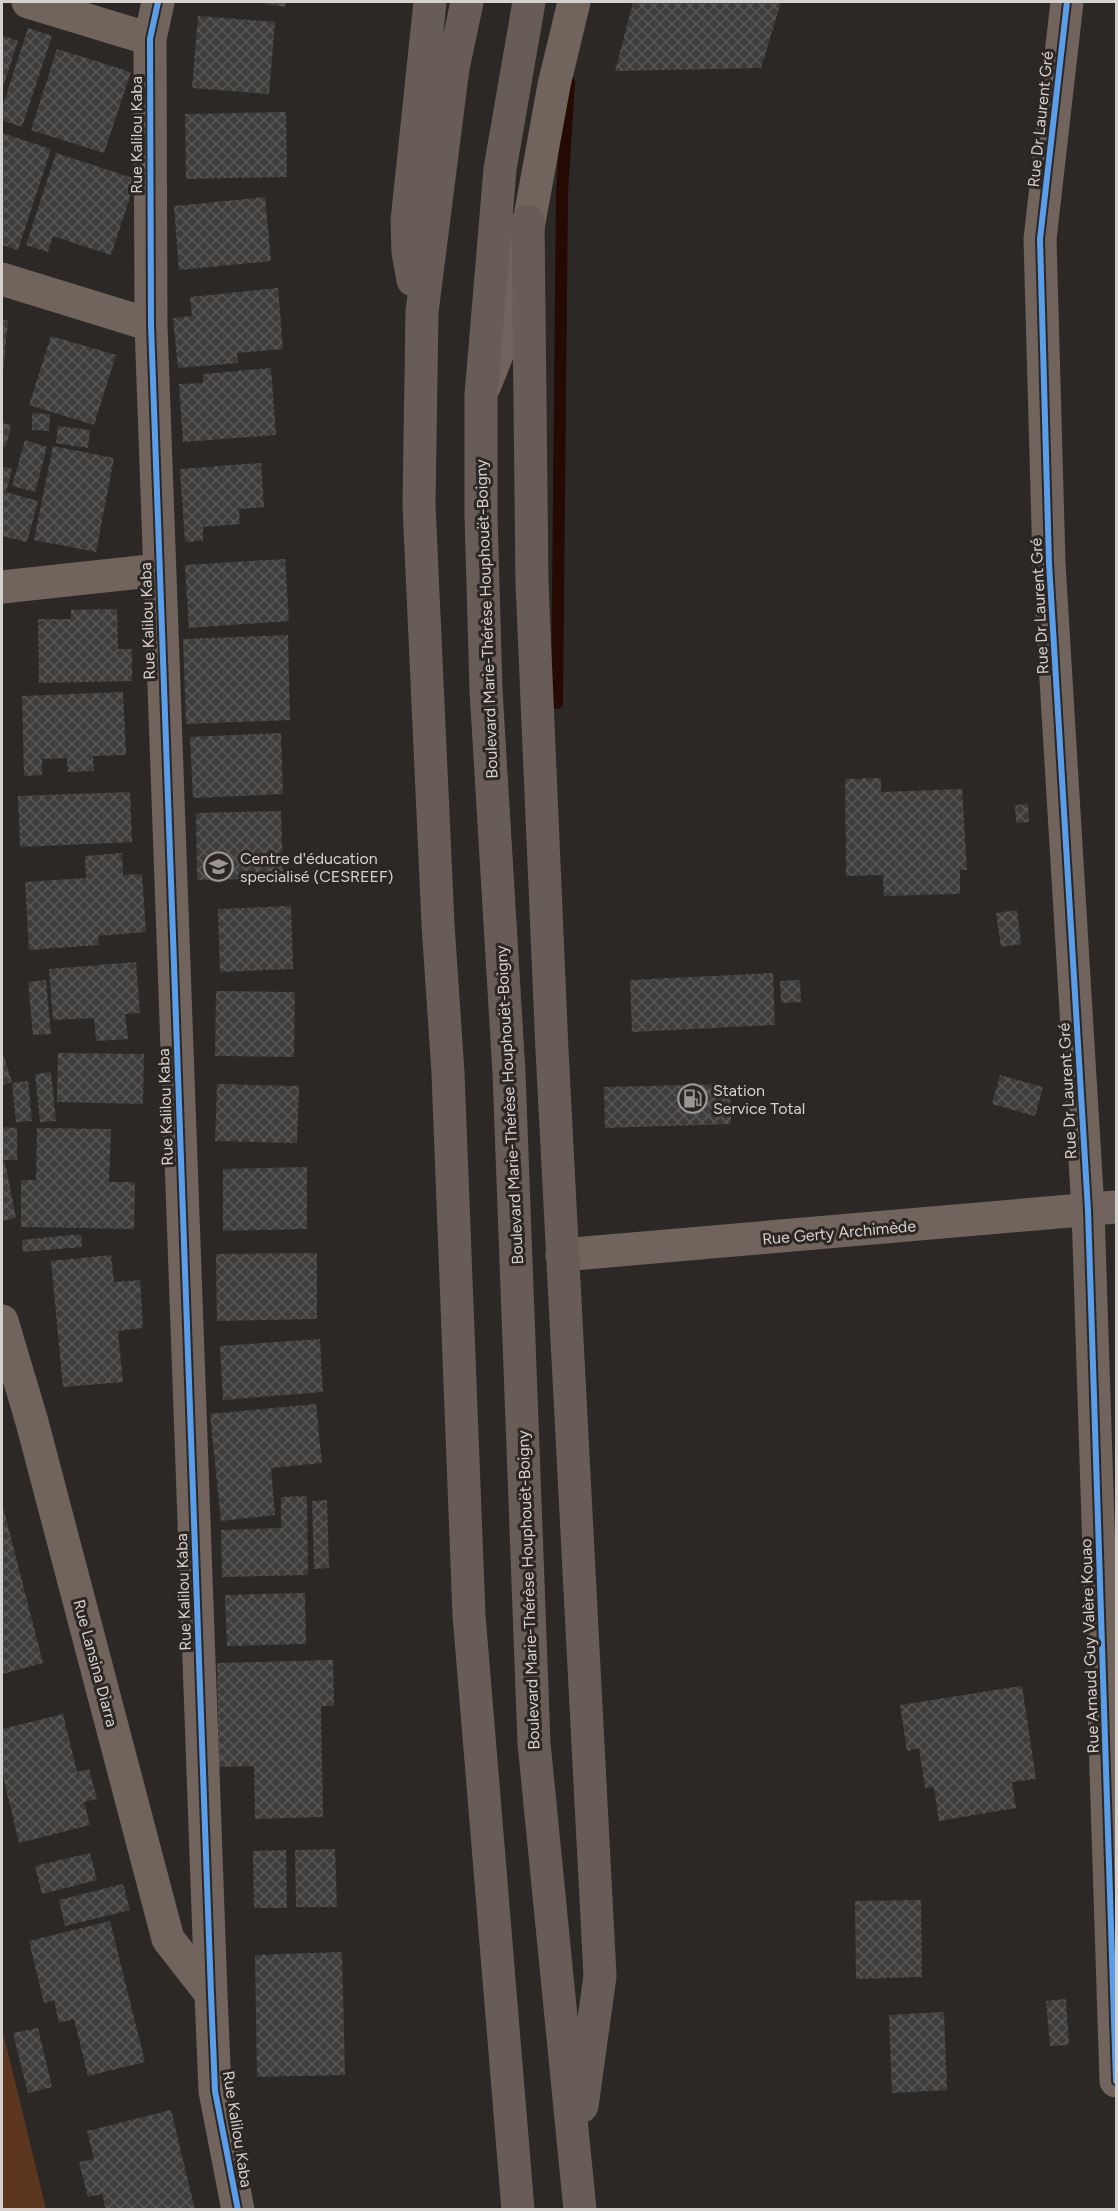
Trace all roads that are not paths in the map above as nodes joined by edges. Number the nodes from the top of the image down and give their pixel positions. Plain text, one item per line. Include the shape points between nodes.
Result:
1 (28, 2) edge
2 (158, 2) edge
3 (430, 2) edge
4 (467, 2) edge
5 (529, 2) edge
6 (574, 2) edge
7 (1067, 2) edge
8 (150, 39) junction
9 (528, 221) junction
10 (2, 279) edge
11 (422, 312) junction
12 (151, 325) junction
13 (481, 395) junction
14 (159, 570) junction
15 (2, 587) edge
16 (1102, 1209) edge
17 (562, 1255) junction
18 (2, 1321) edge
19 (211, 1994) junction
20 (1116, 2081) edge
21 (574, 2158) junction
22 (238, 2210) edge
23 (518, 2210) edge
24 (580, 2210) edge

1 - 8 street
2 - 8 street, Rue Kalilou Kaba
3 - 11 main road via 406,221 408,252
4 - 11 main road via 453,68
5 - 13 main road, Boulevard Marie-Thérèse Houphouët-Boigny via 500,169
6 - 9 street
7 - 16 street, Rue Dr Laurent Gré via 1040,239 1050,563
8 - 12 street, Rue Kalilou Kaba
9 - 13 street via 516,294
9 - 17 main road via 532,583
10 - 12 street
11 - 23 main road via 419,505 448,1073 469,1615
12 - 14 street, Rue Kalilou Kaba
13 - 21 main road, Boulevard Marie-Thérèse Houphouët-Boigny via 486,690 509,1073 533,1732
14 - 15 street
14 - 19 street, Rue Kalilou Kaba
16 - 17 street, Rue Gerty Archimède
16 - 20 street, Rue Arnaud Guy Valère Kouao
17 - 21 main road via 600,1976
18 - 19 street, Rue Lansina Diarra via 168,1940
19 - 22 street, Rue Kalilou Kaba via 215,2091
21 - 24 main road, Boulevard Marie-Thérèse Houphouët-Boigny

